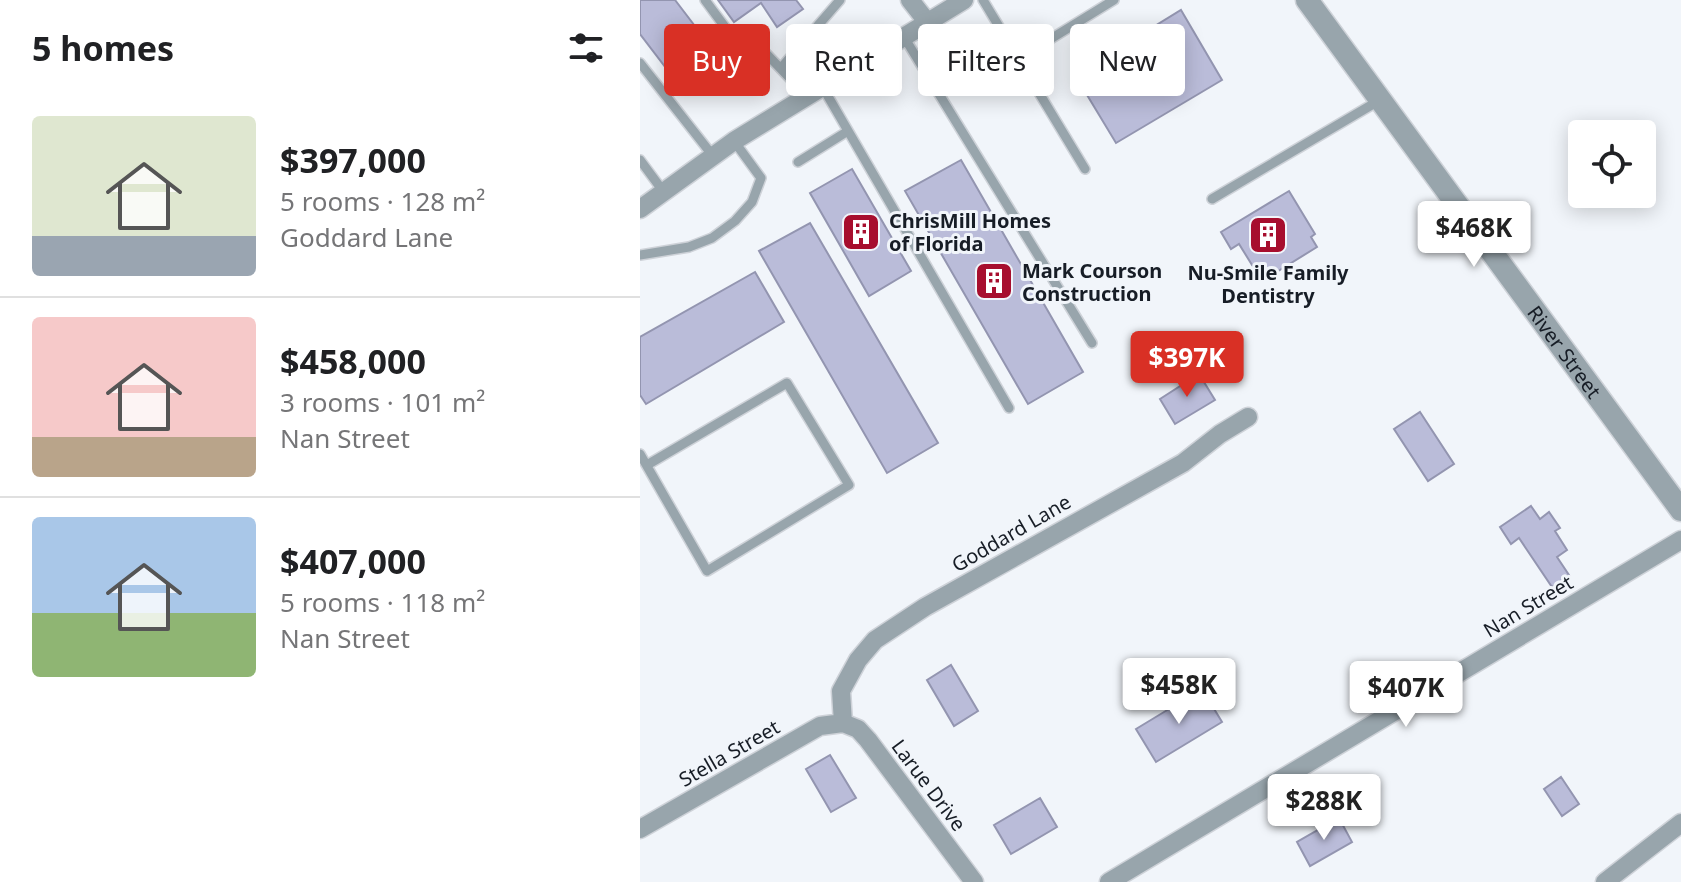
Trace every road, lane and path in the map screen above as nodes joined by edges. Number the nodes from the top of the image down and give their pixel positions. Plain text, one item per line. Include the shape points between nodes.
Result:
1 (705, 0) edge
2 (840, 0) edge
3 (910, 0) edge
4 (964, 0) edge
5 (983, 0) edge
6 (1114, 0) edge
7 (1307, 0) edge
8 (928, 23) junction
9 (997, 24) edge
10 (904, 37) joint
11 (1054, 37) edge
12 (640, 63) edge
13 (781, 68) junction
14 (786, 71) edge
15 (805, 96) edge
16 (819, 96) edge
17 (1041, 96) edge
18 (1380, 100) junction
19 (848, 131) junction
20 (734, 141) junction
21 (713, 156) junction
22 (640, 160) edge
23 (798, 162) dead end
24 (1085, 169) dead end
25 (663, 191) junction
26 (1212, 199) dead end
27 (640, 209) edge
28 (640, 255) edge
29 (1092, 343) dead end
30 (1009, 408) dead end
31 (1248, 417) dead end
32 (640, 454) edge
33 (647, 465) junction
34 (1681, 510) edge
35 (1681, 540) edge
36 (843, 723) junction
37 (1681, 823) edge
38 (640, 829) edge
39 (974, 882) edge
40 (1109, 882) edge
41 (1605, 882) edge

1 - 13 lane via 728,31 755,42
2 - 13 lane
3 - 8 street
4 - 8 street
5 - 9 lane
6 - 11 lane
7 - 18 street, River Street
8 - 10 street
10 - 29 lane
12 - 21 lane
13 - 14 lane
15 - 20 street
16 - 19 lane
17 - 24 lane
18 - 26 lane
18 - 34 street, River Street
19 - 23 lane
19 - 30 lane
20 - 21 street
20 - 28 lane via 761,178 752,202 712,238
21 - 25 street
22 - 25 lane
25 - 27 street
31 - 36 street, Goddard Lane via 1183,463 875,640 841,691
32 - 33 lane
33 - 33 lane via 707,571 849,485 787,383
35 - 40 street, Nan Street
36 - 38 street, Stella Street via 820,726
36 - 39 street, Larue Drive via 868,740
37 - 41 street

